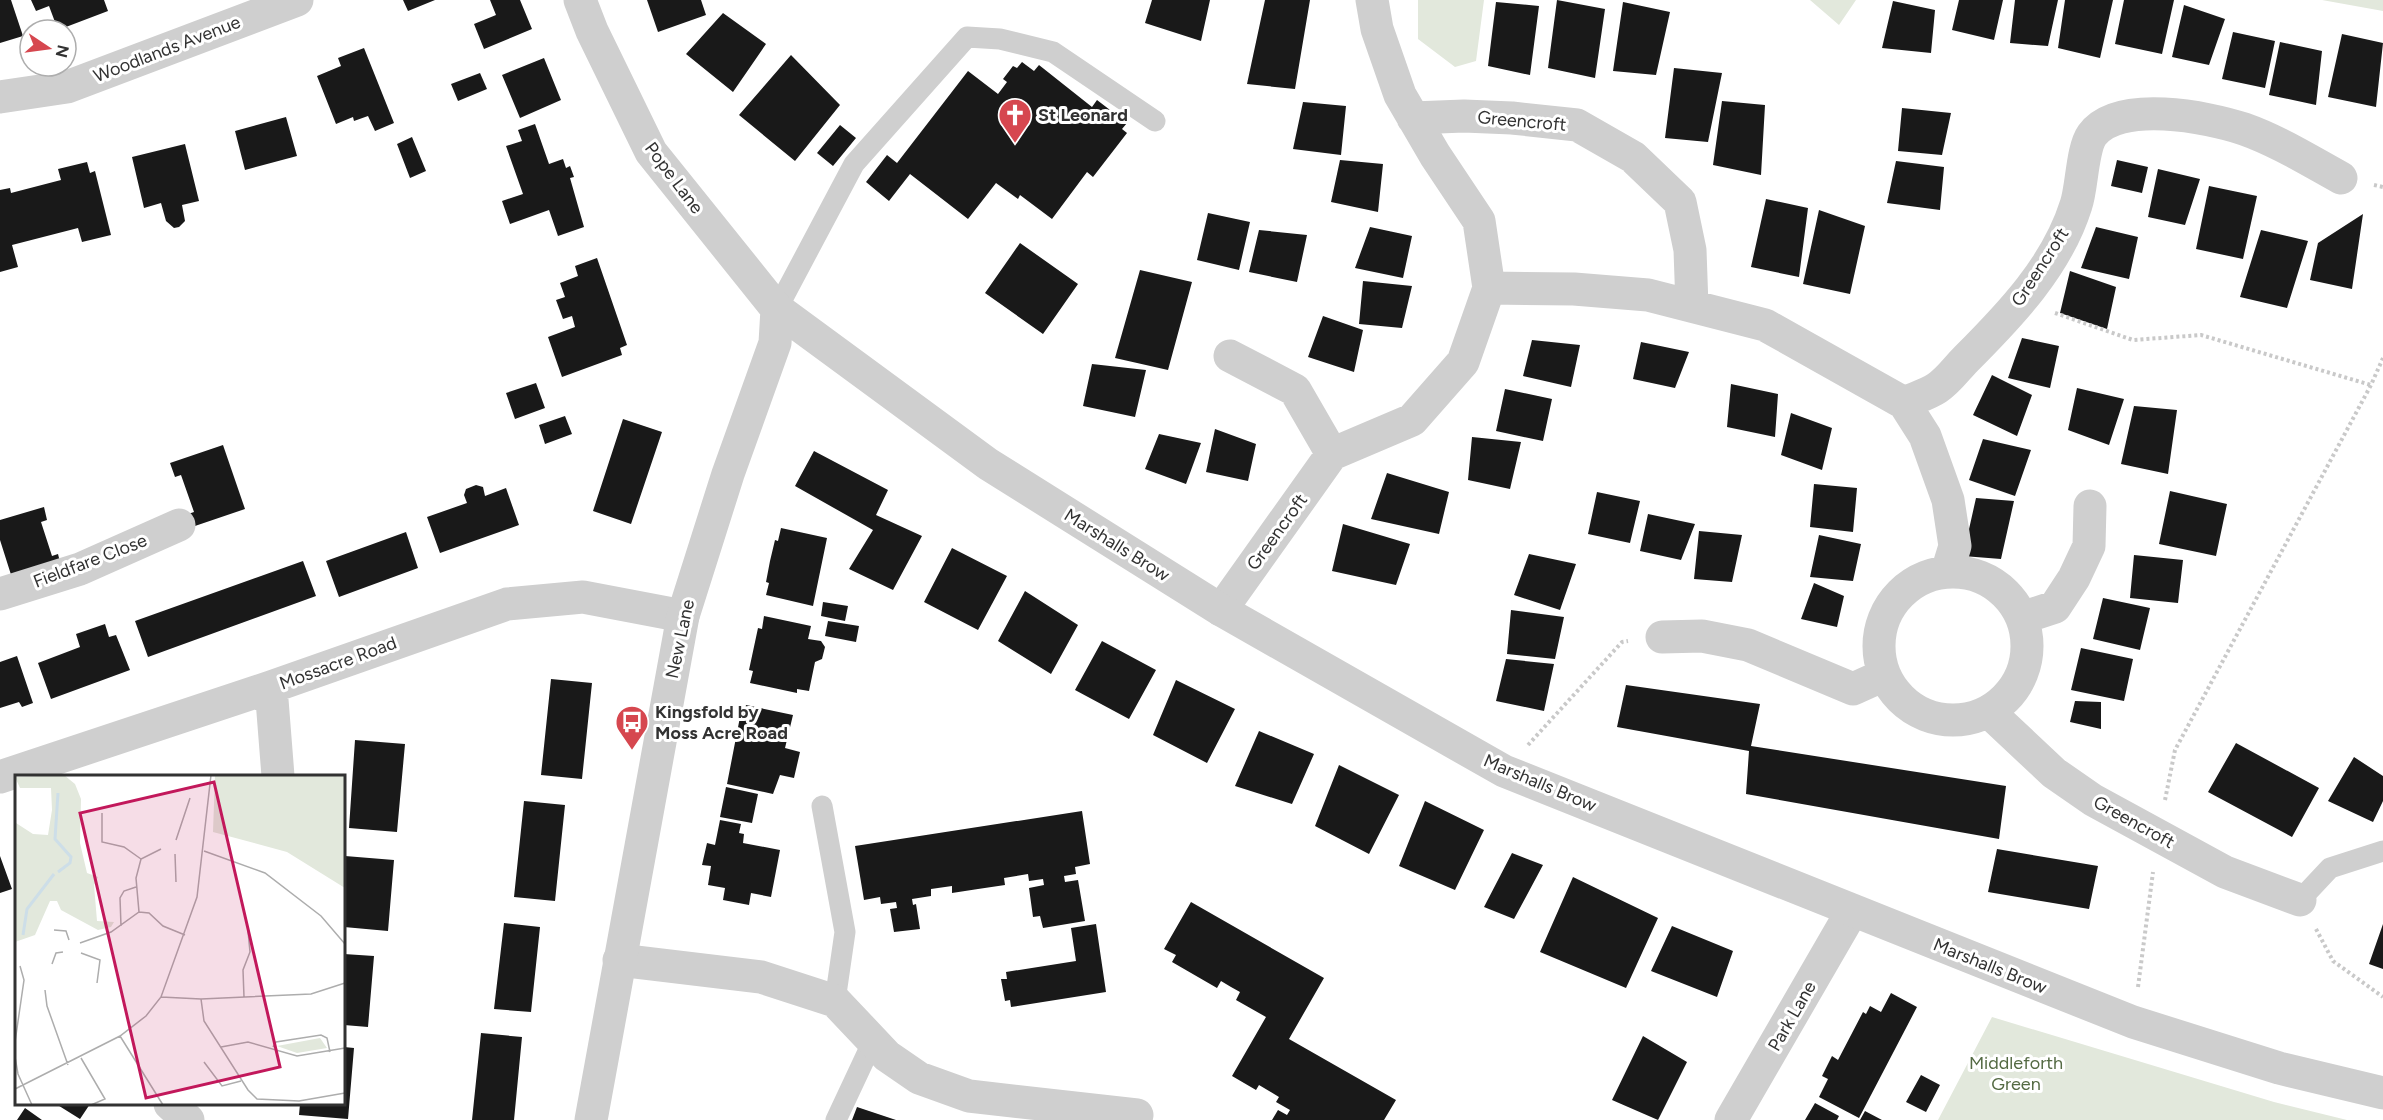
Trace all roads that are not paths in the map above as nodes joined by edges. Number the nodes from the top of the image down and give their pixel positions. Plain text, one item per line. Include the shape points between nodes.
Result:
1 (297, 0) edge
2 (579, 0) edge
3 (1372, 0) edge
4 (0, 97) edge
5 (1413, 118) junction
6 (1155, 122) dead end
7 (2342, 178) dead end
8 (1489, 288) junction
9 (1692, 306) junction
10 (777, 309) junction
11 (1230, 356) dead end
12 (1904, 402) junction
13 (1332, 454) junction
14 (2090, 506) dead end
15 (179, 525) dead end
16 (1947, 572) junction
17 (0, 594) edge
18 (1221, 610) junction
19 (682, 616) junction
20 (2022, 618) junction
21 (1662, 637) road end
22 (1884, 675) junction
23 (271, 687) junction
24 (1989, 712) junction
25 (278, 775) edge
26 (0, 777) edge
27 (822, 806) dead end
28 (2383, 851) edge
29 (2300, 900) joint
30 (1852, 911) junction
31 (619, 960) junction
32 (835, 1001) junction
33 (873, 1041) junction
34 (2383, 1093) edge
35 (168, 1105) edge
36 (170, 1105) edge
37 (1137, 1115) dead end
38 (156, 1120) edge
39 (188, 1120) edge
40 (591, 1120) edge
41 (836, 1120) edge
42 (1731, 1120) edge

1 - 4 street, Woodlands Avenue via 68,87
2 - 10 street, Pope Lane via 651,152
3 - 5 street via 1377,29 1396,84
5 - 8 street via 1479,221
5 - 9 street, Greencroft via 1493,117 1577,125 1633,157 1680,202 1690,250
6 - 10 lane via 1053,52 1000,39 967,37 854,164
7 - 12 street, Greencroft via 2244,129 2191,117 2143,114 2110,120 2092,135 2077,204 2061,242 2020,301 1938,387
8 - 9 street via 1648,295
8 - 13 street via 1463,362 1412,420
9 - 12 street via 1765,325
10 - 18 street, Marshalls Brow via 988,464
10 - 19 street, New Lane via 775,343
11 - 13 street via 1295,390
12 - 16 street via 1925,436 1948,500 1954,546
13 - 18 street, Greencroft
14 - 20 street via 2089,546 2074,578 2055,607
15 - 17 street, Fieldfare Close via 80,569
16 - 20 street via 1971,574 1992,583 2010,598
16 - 22 street via 1925,578 1905,590 1890,607 1881,629 1879,652
18 - 30 street, Marshalls Brow via 1504,771
19 - 23 street, Mossacre Road via 583,597 507,604
19 - 31 street, New Lane
20 - 24 street via 2027,639 2026,661 2019,681 2006,699
21 - 22 street via 1702,636 1748,645 1853,689
22 - 24 street via 1898,696 1917,711 1940,720 1965,720
23 - 25 street
23 - 26 street, Mossacre Road
24 - 29 street, Greencroft via 2054,773 2093,800 2225,872
27 - 32 lane via 845,932
28 - 29 lane via 2330,868
30 - 34 street, Marshalls Brow via 2133,1022 2279,1068
30 - 42 street, Park Lane
31 - 32 street via 761,977
31 - 40 street, New Lane
32 - 33 street
33 - 37 street via 919,1078 969,1096
33 - 41 lane
35 - 38 street
36 - 39 street

